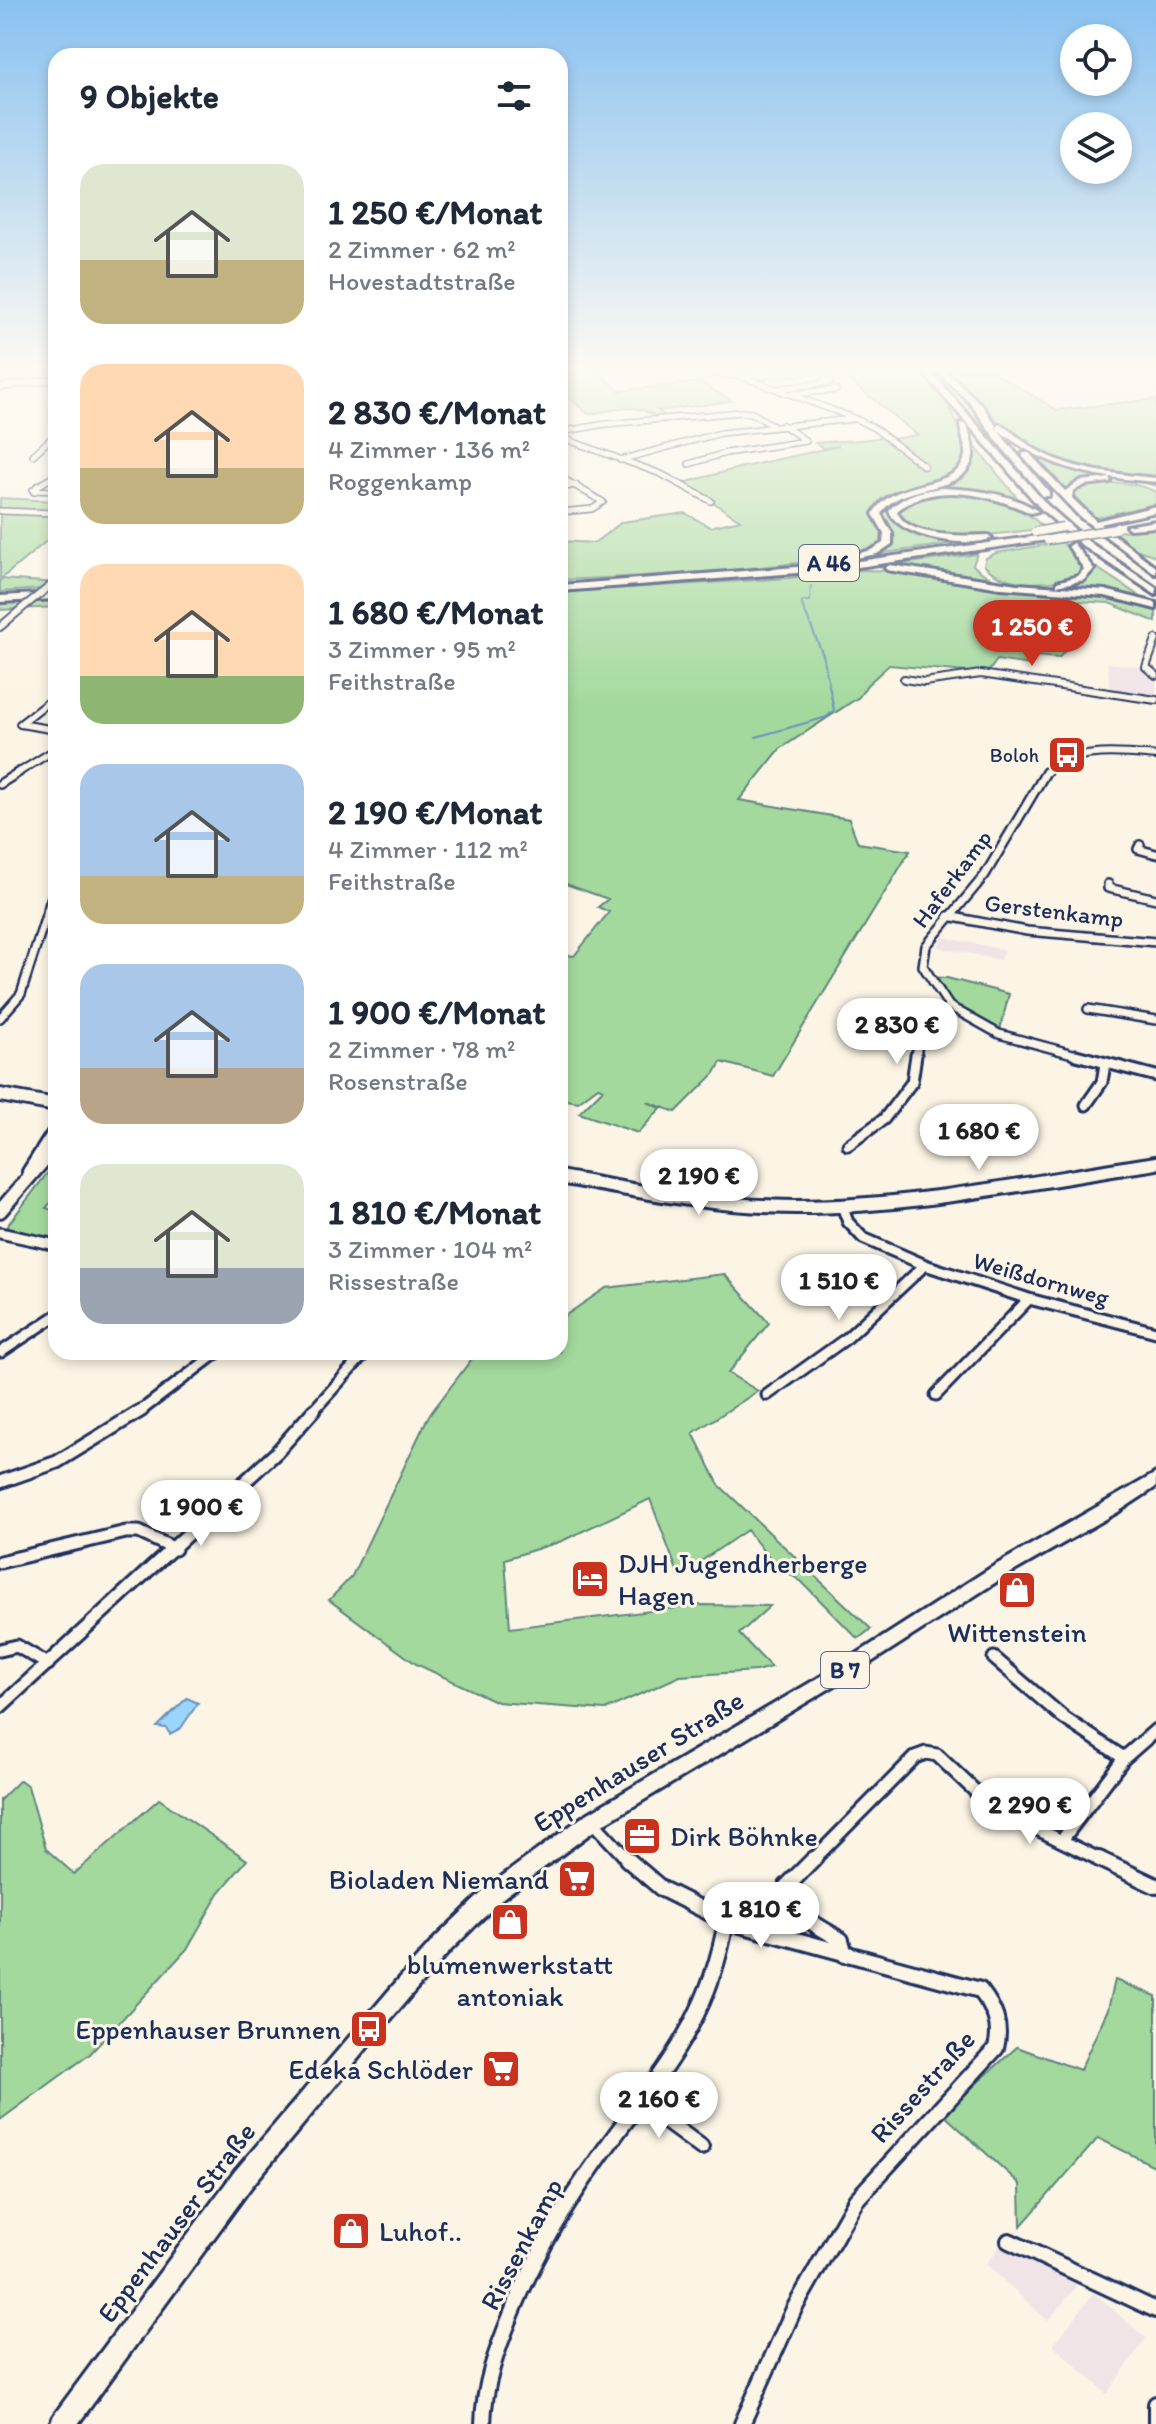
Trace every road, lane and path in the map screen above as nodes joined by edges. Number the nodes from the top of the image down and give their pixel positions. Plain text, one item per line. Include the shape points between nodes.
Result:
1 (44, 484) edge
2 (680, 484) edge
3 (933, 484) edge
4 (1022, 484) edge
5 (1040, 484) edge
6 (1053, 484) edge
7 (1085, 484) edge
8 (576, 485) joint
9 (568, 486) edge
10 (48, 491) edge
11 (1019, 495) dead end
12 (1067, 500) junction
13 (711, 501) dead end
14 (0, 511) edge
15 (568, 511) edge
16 (1034, 511) junction
17 (48, 513) edge
18 (1156, 515) edge
19 (1108, 524) junction
20 (1042, 536) junction
21 (1020, 540) junction
22 (1073, 546) junction
23 (1123, 548) junction
24 (978, 557) dead end
25 (1156, 558) edge
26 (815, 562) junction
27 (840, 569) junction
28 (982, 571) dead end
29 (1156, 571) edge
30 (618, 580) junction
31 (1156, 582) edge
32 (568, 585) edge
33 (634, 585) junction
34 (568, 586) edge
35 (48, 589) edge
36 (1156, 592) edge
37 (48, 593) edge
38 (0, 597) edge
39 (1156, 604) edge
40 (0, 627) edge
41 (1156, 639) edge
42 (1156, 675) edge
43 (904, 679) dead end
44 (1156, 700) edge
45 (46, 704) edge
46 (48, 729) edge
47 (48, 754) edge
48 (1156, 756) edge
49 (0, 784) edge
50 (1139, 849) dead end
51 (1156, 854) edge
52 (1108, 888) dead end
53 (1156, 899) edge
54 (48, 902) edge
55 (948, 916) junction
56 (1156, 942) edge
57 (949, 1006) junction
58 (1088, 1009) dead end
59 (0, 1018) edge
60 (1156, 1020) edge
61 (1105, 1064) junction
62 (1156, 1076) edge
63 (0, 1095) edge
64 (14, 1097) junction
65 (48, 1097) edge
66 (48, 1104) edge
67 (1086, 1105) dead end
68 (48, 1141) edge
69 (848, 1145) dead end
70 (48, 1156) edge
71 (1156, 1163) edge
72 (28, 1175) junction
73 (568, 1179) edge
74 (842, 1206) junction
75 (0, 1211) edge
76 (0, 1233) edge
77 (48, 1243) edge
78 (925, 1265) junction
79 (1029, 1299) junction
80 (48, 1321) edge
81 (1156, 1332) edge
82 (1, 1352) edge
83 (208, 1360) edge
84 (359, 1360) edge
85 (767, 1395) dead end
86 (936, 1395) dead end
87 (1156, 1479) edge
88 (0, 1482) edge
89 (175, 1549) junction
90 (0, 1562) edge
91 (0, 1650) edge
92 (994, 1658) dead end
93 (48, 1664) junction
94 (0, 1707) edge
95 (1156, 1730) edge
96 (1124, 1758) junction
97 (592, 1821) junction
98 (1062, 1840) junction
99 (1156, 1886) edge
100 (726, 1921) junction
101 (845, 1955) junction
102 (640, 2102) junction
103 (701, 2147) dead end
104 (1009, 2241) dead end
105 (1156, 2310) edge
106 (1156, 2404) edge
107 (63, 2424) edge
108 (483, 2424) edge
109 (742, 2424) edge
110 (1156, 2424) edge

1 - 10 street via 33,491
2 - 13 street
3 - 26 highway via 897,494 879,506 877,514 889,539 884,547
4 - 36 highway via 1086,544
5 - 31 highway via 1097,541
6 - 12 highway
7 - 12 highway via 1072,487
8 - 9 street
8 - 15 street via 603,503
11 - 16 highway
12 - 23 highway
14 - 17 street
16 - 21 highway via 1004,498 957,492 910,498 893,510 901,523 929,534
16 - 22 highway
18 - 19 highway
18 - 19 highway via 1130,526
18 - 19 highway via 1120,516
19 - 20 highway, bridge
19 - 20 highway, bridge
20 - 21 highway
20 - 21 highway
20 - 30 highway, A 46 via 871,559
20 - 33 highway, A 46 via 850,565
21 - 24 highway
21 - 26 highway
21 - 27 highway
22 - 28 highway via 1089,569 1072,581 1026,584
22 - 39 highway
23 - 25 highway
23 - 29 highway
26 - 30 highway
27 - 33 highway
27 - 39 highway via 907,569 1017,587 1106,591
30 - 32 highway, A 46
33 - 34 highway, A 46
35 - 38 highway
37 - 40 street, bridge
41 - 42 street via 1146,667
43 - 44 street via 924,682 981,674
45 - 46 street via 20,724
47 - 49 street
48 - 55 street, Haferkamp via 1085,755 1047,771 985,875
50 - 51 street
52 - 53 street
54 - 59 street via 27,984 13,1010
55 - 56 street, Gerstenkamp via 1027,931
55 - 57 street, Haferkamp via 926,946 923,966
57 - 61 street, Haferkamp via 999,1034
57 - 69 street via 920,1028 912,1082 884,1119
58 - 60 street
61 - 62 street, Haferkamp
61 - 67 street via 1102,1082
63 - 64 main road
64 - 65 main road
64 - 66 main road
68 - 72 main road
70 - 72 main road
71 - 74 main road
72 - 75 main road
73 - 74 main road via 758,1206
74 - 78 street, Weißdornweg via 863,1238
76 - 77 street
78 - 79 street, Weißdornweg
78 - 85 street via 847,1338
79 - 81 street, Weißdornweg
79 - 86 street
80 - 82 street
83 - 88 street via 164,1397 87,1445 20,1478
84 - 89 street via 276,1453
87 - 97 main road, Eppenhauser Straße / B 7
89 - 90 street via 139,1532 126,1532
89 - 93 street
91 - 93 street via 17,1646
92 - 96 street via 1064,1718
93 - 94 street
95 - 96 street
96 - 98 street
97 - 100 street, Rissestraße via 662,1889
97 - 107 main road, Eppenhauser Straße / B 7 via 497,1891 404,1988 234,2191
98 - 99 street
98 - 101 street via 992,1807 937,1755 915,1757 786,1887 786,1901 796,1913 841,1940
100 - 101 street, Rissestraße
100 - 102 street, Rissenkamp via 722,1960 695,2025
101 - 109 street, Rissestraße via 980,1990 994,2006 1000,2034 996,2048 977,2070 856,2200 794,2309
102 - 103 street
102 - 108 street, Rissenkamp via 579,2186 514,2308 486,2377
104 - 105 street
106 - 110 street

